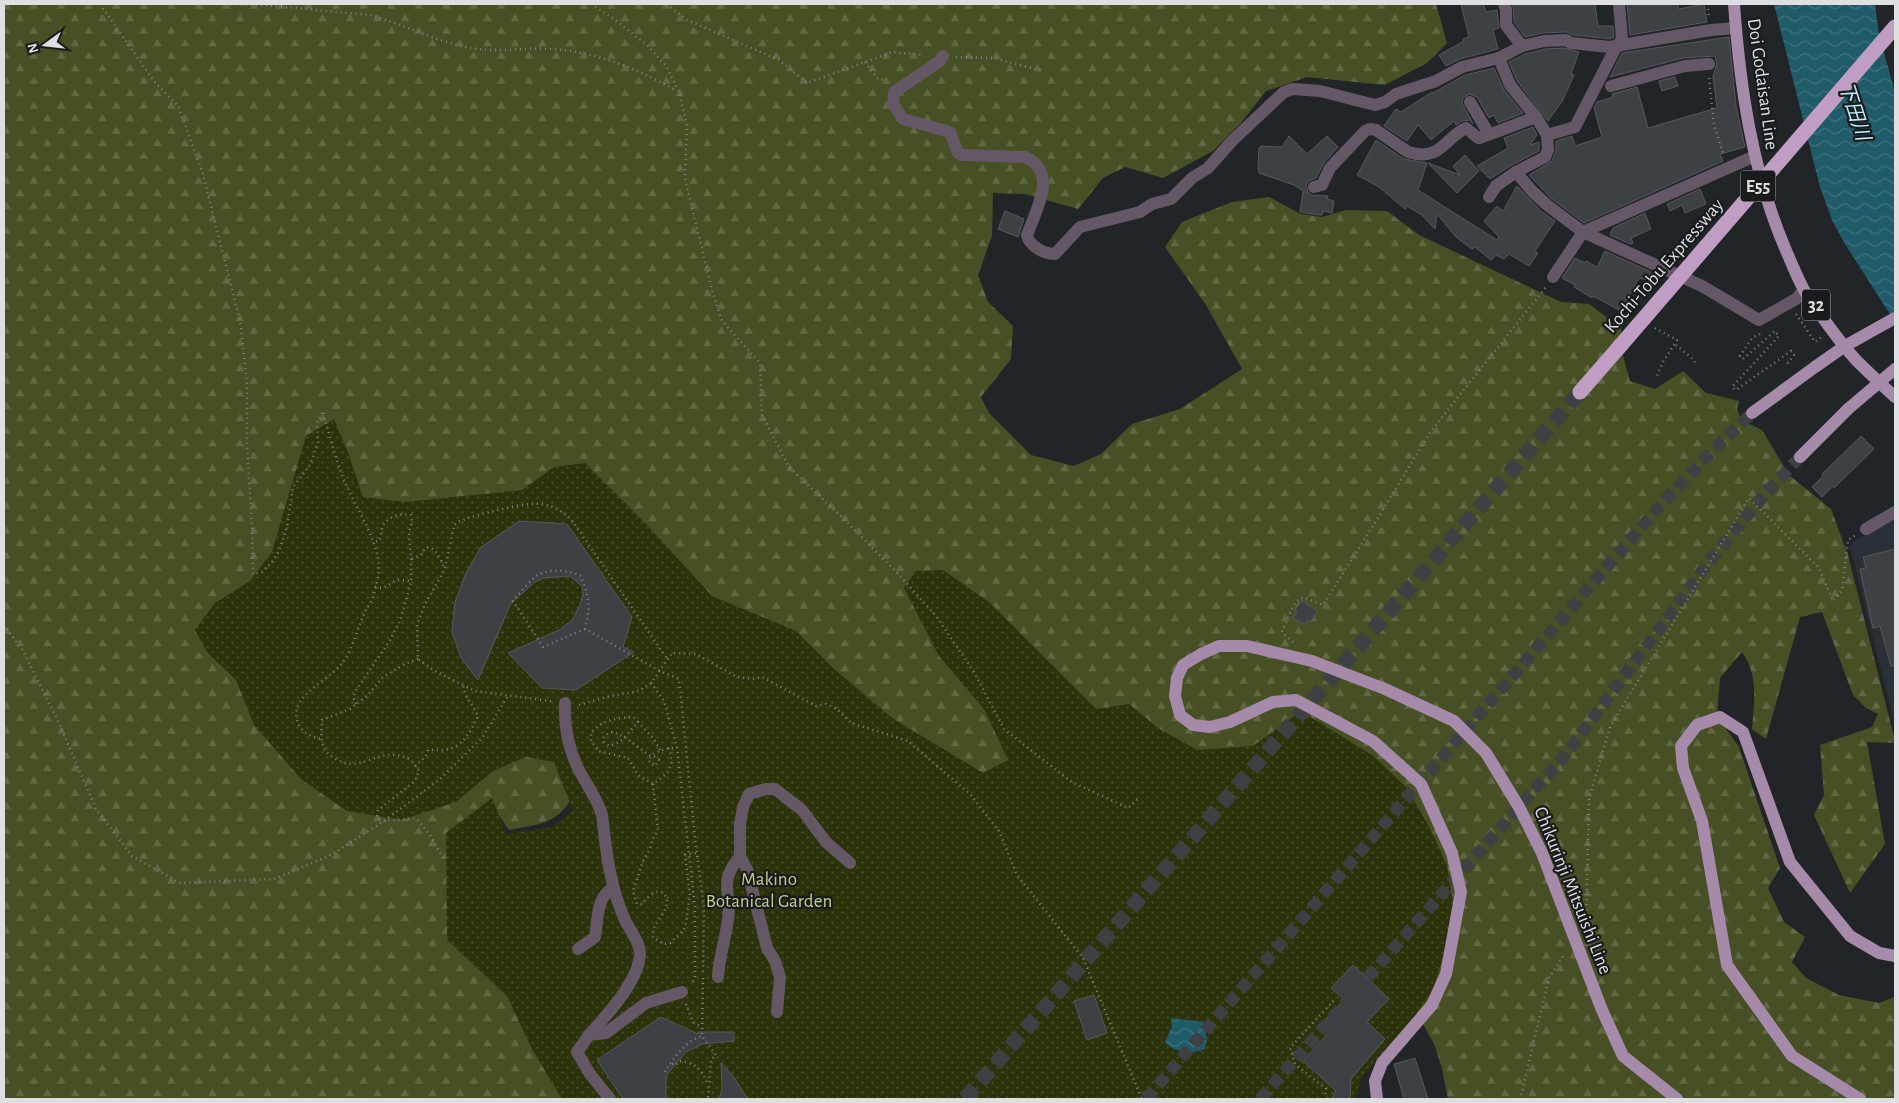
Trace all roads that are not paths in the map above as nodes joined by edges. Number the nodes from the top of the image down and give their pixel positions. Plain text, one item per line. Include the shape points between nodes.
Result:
1 (1504, 4) edge
2 (1619, 4) edge
3 (1734, 4) edge
4 (1895, 27) edge
5 (1736, 28) junction
6 (1522, 46) junction
7 (1619, 46) junction
8 (944, 56) road end
9 (1499, 58) junction
10 (1709, 64) road end
11 (1611, 86) dead end
12 (1470, 102) dead end
13 (1536, 117) junction
14 (1490, 134) junction
15 (1547, 135) junction
16 (1754, 156) junction
17 (1516, 172) junction
18 (1314, 187) dead end
19 (1489, 197) dead end
20 (1583, 232) junction
21 (1554, 277) dead end
22 (1804, 290) junction
23 (1895, 318) edge
24 (1895, 369) edge
25 (1580, 392) tunnel mouth
26 (1895, 397) edge
27 (1752, 413) tunnel mouth
28 (1800, 457) tunnel mouth
29 (1895, 512) edge
30 (1866, 529) road end
31 (566, 702) road end
32 (740, 857) junction
33 (850, 863) dead end
34 (613, 888) junction
35 (578, 948) dead end
36 (1895, 956) edge
37 (718, 978) dead end
38 (682, 992) road end
39 (776, 1012) dead end
40 (589, 1035) junction
41 (610, 1099) edge
42 (1377, 1099) edge
43 (1677, 1099) edge
44 (1860, 1099) edge

1 - 6 street via 1506,25
2 - 7 street via 1622,39
3 - 5 main road, Doi Godaisan Line / 32
4 - 25 highway, Kochi-Tobu Expressway / E55, bridge
5 - 7 street
5 - 16 main road, Doi Godaisan Line / 32 via 1745,112
6 - 7 street via 1566,40
6 - 9 street
7 - 15 street via 1575,128
8 - 9 street via 894,92 894,104 902,119 950,132 962,155 1031,160 1042,174 1044,188 1028,241 1050,254 1055,254 1080,227 1140,212 1152,204 1171,199 1192,178 1208,168 1284,92 1293,89 1320,92 1376,105 1462,67
9 - 13 street via 1510,85
10 - 11 street via 1684,66
12 - 14 street
13 - 14 street
13 - 15 street
14 - 18 street via 1478,138 1466,128 1437,152 1412,154 1376,130 1368,129 1330,168 1322,185
15 - 17 street via 1545,156
16 - 20 street
16 - 22 main road, Doi Godaisan Line / 32 via 1778,231
17 - 19 street via 1496,186
17 - 20 street via 1547,205
20 - 21 street
20 - 22 street via 1702,286 1759,320 1796,299
22 - 26 main road, Doi Godaisan Line / 32 via 1856,360
23 - 27 main road, bridge via 1845,346
24 - 28 main road, bridge
29 - 30 street
31 - 34 street via 564,722 569,743 602,815
32 - 33 street via 741,816 749,794 776,789 802,810 826,842
32 - 37 street via 728,877 729,908
32 - 39 street via 747,869 767,948 780,977
34 - 35 street via 607,891 600,903 595,937
34 - 40 street via 640,955 635,974
36 - 44 main road via 1879,953 1850,936 1790,862 1743,732 1720,717 1697,725 1680,746 1683,768 1702,821 1727,965 1792,1056
38 - 40 street via 646,1003 606,1033
40 - 41 street via 577,1052
42 - 43 main road, Chikurinji Mitsuishi Line via 1375,1081 1382,1063 1432,1005 1446,974 1460,892 1452,853 1420,784 1373,741 1296,700 1273,702 1230,722 1210,726 1193,725 1180,714 1175,696 1177,678 1183,665 1219,646 1247,646 1312,661 1385,689 1454,721 1486,753 1520,807 1542,853 1623,1056

